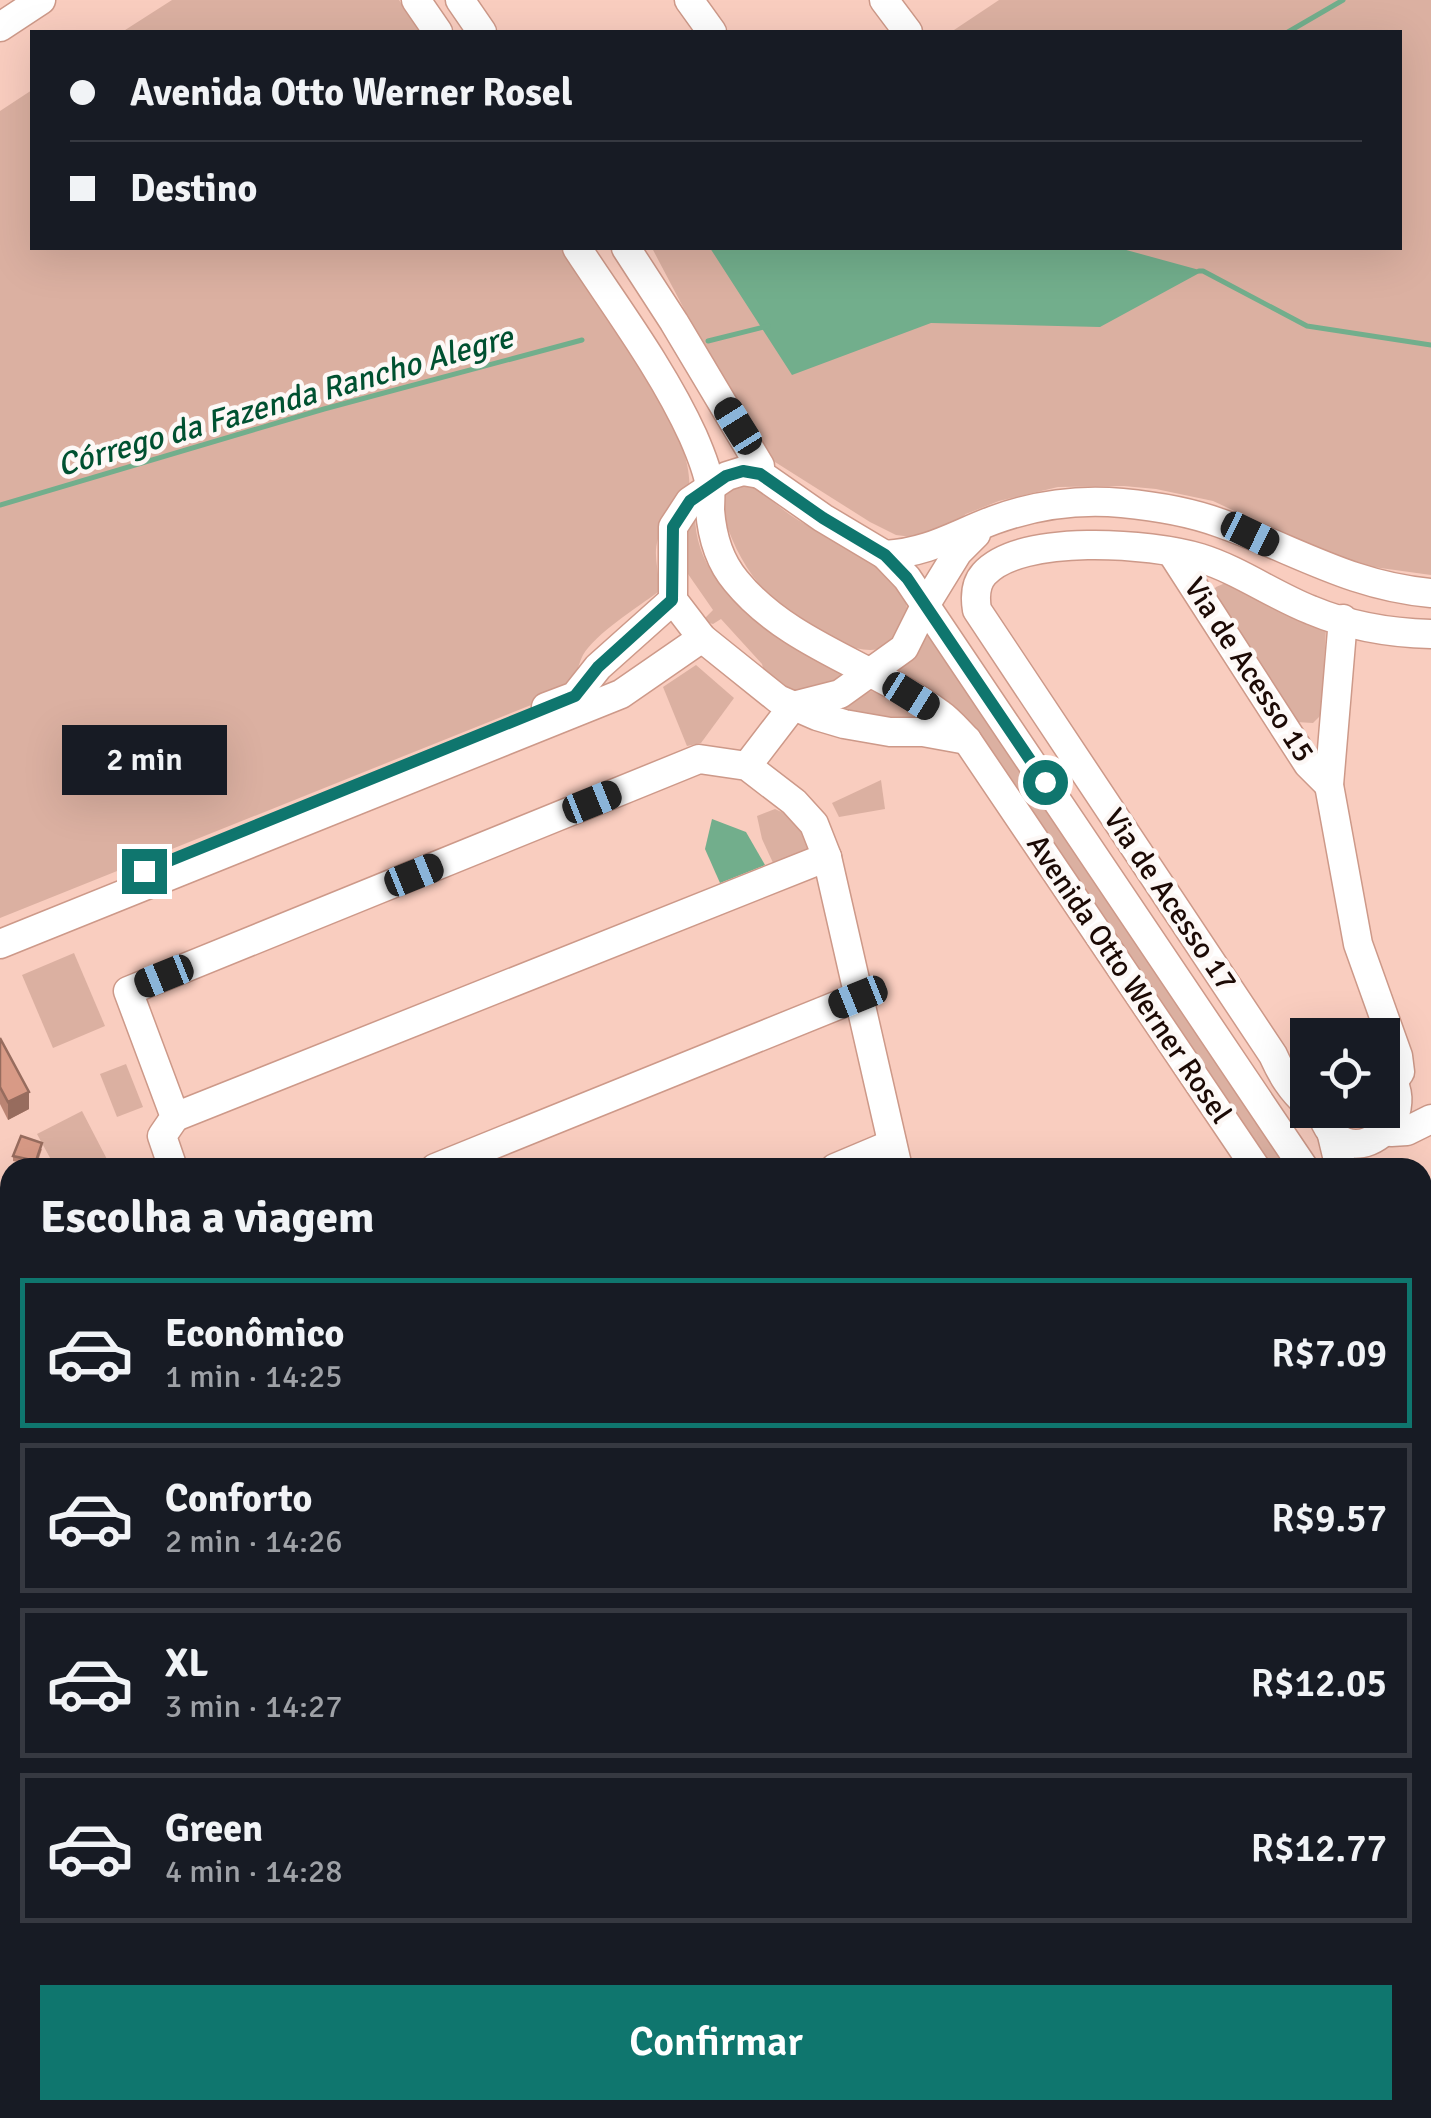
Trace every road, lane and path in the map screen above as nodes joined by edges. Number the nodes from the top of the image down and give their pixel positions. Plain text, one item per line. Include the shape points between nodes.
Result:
1 (41, 0) edge
2 (416, 0) edge
3 (460, 0) edge
4 (689, 0) edge
5 (884, 0) edge
6 (1, 25) edge
7 (437, 30) edge
8 (481, 30) edge
9 (711, 30) edge
10 (906, 30) edge
11 (579, 250) edge
12 (627, 250) edge
13 (760, 474) junction
14 (710, 488) junction
15 (994, 520) junction
16 (1172, 553) junction
17 (885, 555) junction
18 (1431, 593) edge
19 (672, 600) junction
20 (926, 604) junction
21 (1342, 620) junction
22 (1431, 634) edge
23 (702, 638) junction
24 (598, 667) junction
25 (871, 672) junction
26 (621, 694) junction
27 (793, 706) junction
28 (967, 740) junction
29 (748, 766) junction
30 (1329, 784) junction
31 (827, 857) junction
32 (0, 930) edge
33 (0, 944) edge
34 (1370, 979) junction
35 (858, 997) junction
36 (1371, 1018) edge
37 (1386, 1018) edge
38 (1274, 1055) junction
39 (1290, 1066) edge
40 (1400, 1083) edge
41 (1290, 1088) edge
42 (1431, 1101) edge
43 (175, 1118) junction
44 (1431, 1120) edge
45 (1324, 1128) edge
46 (1331, 1128) edge
47 (1394, 1128) edge
48 (1376, 1148) edge
49 (895, 1156) edge
50 (170, 1158) edge
51 (460, 1158) edge
52 (1249, 1158) edge
53 (1297, 1158) edge
54 (1337, 1158) edge

1 - 6 street
2 - 7 street
3 - 8 street
4 - 9 street
5 - 10 street
11 - 14 street, Avenida Otto Werner Rosel via 672,395
12 - 13 street via 738,426
13 - 14 street via 743,471
13 - 17 street, Avenida Otto Werner Rosel
14 - 19 street via 690,501 673,527
14 - 25 street, Avenida Otto Werner Rosel via 715,540 733,578 788,625
15 - 17 street via 920,551
15 - 18 street via 1058,504 1125,503 1200,516 1353,578
15 - 20 street via 958,552
16 - 21 street via 1219,565
16 - 30 street, Via de Acesso 15 via 1308,764
16 - 38 street, Via de Acesso 17 via 1088,544 1041,549 985,572 977,610
17 - 20 street, Avenida Otto Werner Rosel
19 - 23 street
19 - 24 street
20 - 25 street via 904,648
20 - 53 street, Avenida Otto Werner Rosel
21 - 22 street
21 - 30 street, Via de Acesso 15
23 - 26 street
23 - 27 street
24 - 26 street via 596,688
24 - 32 street via 575,696
25 - 27 street via 840,694
25 - 28 street, Avenida Otto Werner Rosel via 942,715
26 - 33 street
27 - 28 street via 844,724
27 - 29 street
28 - 52 street, Avenida Otto Werner Rosel
29 - 31 street via 814,824
29 - 43 street via 699,759 128,991
30 - 34 street, Via de Acesso 15
31 - 35 street
31 - 43 street
34 - 36 street, Via de Acesso 15
34 - 37 street, Via de Acesso 15
35 - 49 street
35 - 51 street
38 - 39 street, Via de Acesso 17
38 - 41 street, Via de Acesso 17
40 - 42 street
43 - 50 street via 162,1136
44 - 48 street
45 - 54 street, Via de Acesso 17
46 - 48 street via 1342,1140
47 - 48 street

